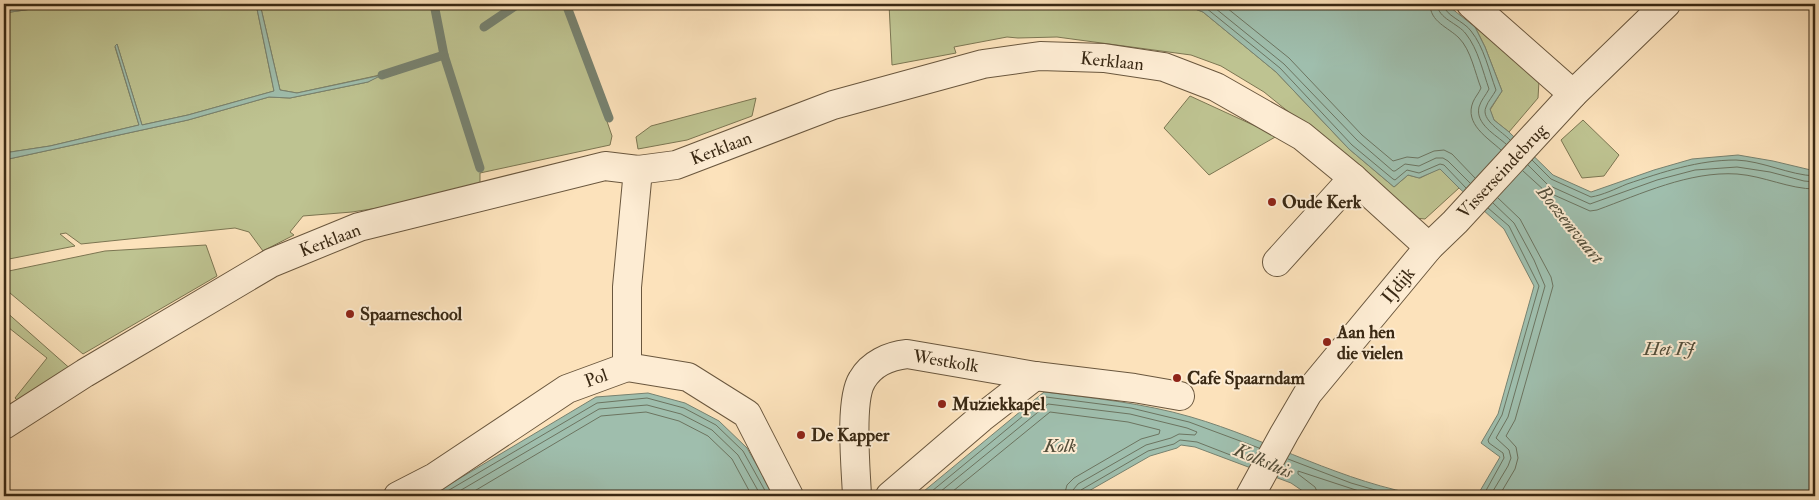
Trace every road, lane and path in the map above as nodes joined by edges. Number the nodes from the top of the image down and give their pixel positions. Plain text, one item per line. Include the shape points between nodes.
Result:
1 (1471, 4) edge
2 (1666, 4) edge
3 (1573, 94) junction
4 (638, 170) junction
5 (1353, 178) junction
6 (1429, 247) junction
7 (1277, 262) dead end
8 (627, 367) junction
9 (1035, 376) junction
10 (1180, 396) dead end
11 (4, 425) edge
12 (1254, 489) edge
13 (398, 496) edge
14 (789, 496) edge
15 (857, 496) edge
16 (890, 496) edge

1 - 3 street
2 - 3 street, Visserseindebrug
3 - 6 street, Visserseindebrug
4 - 5 street, Kerklaan via 676,165 833,104 983,64 1040,56 1104,58 1164,68 1216,87 1302,136
4 - 8 street, Pol via 628,287
4 - 11 street, Kerklaan via 605,166 359,227 271,263
5 - 6 street, Kerklaan
5 - 7 street
6 - 12 street, IJdijk via 1308,393
8 - 13 street, Pol via 567,389 435,477
8 - 14 street via 688,377 747,414
9 - 10 street, Westkolk
9 - 15 street, Westkolk via 907,354 876,364 864,377 857,392
9 - 16 street

